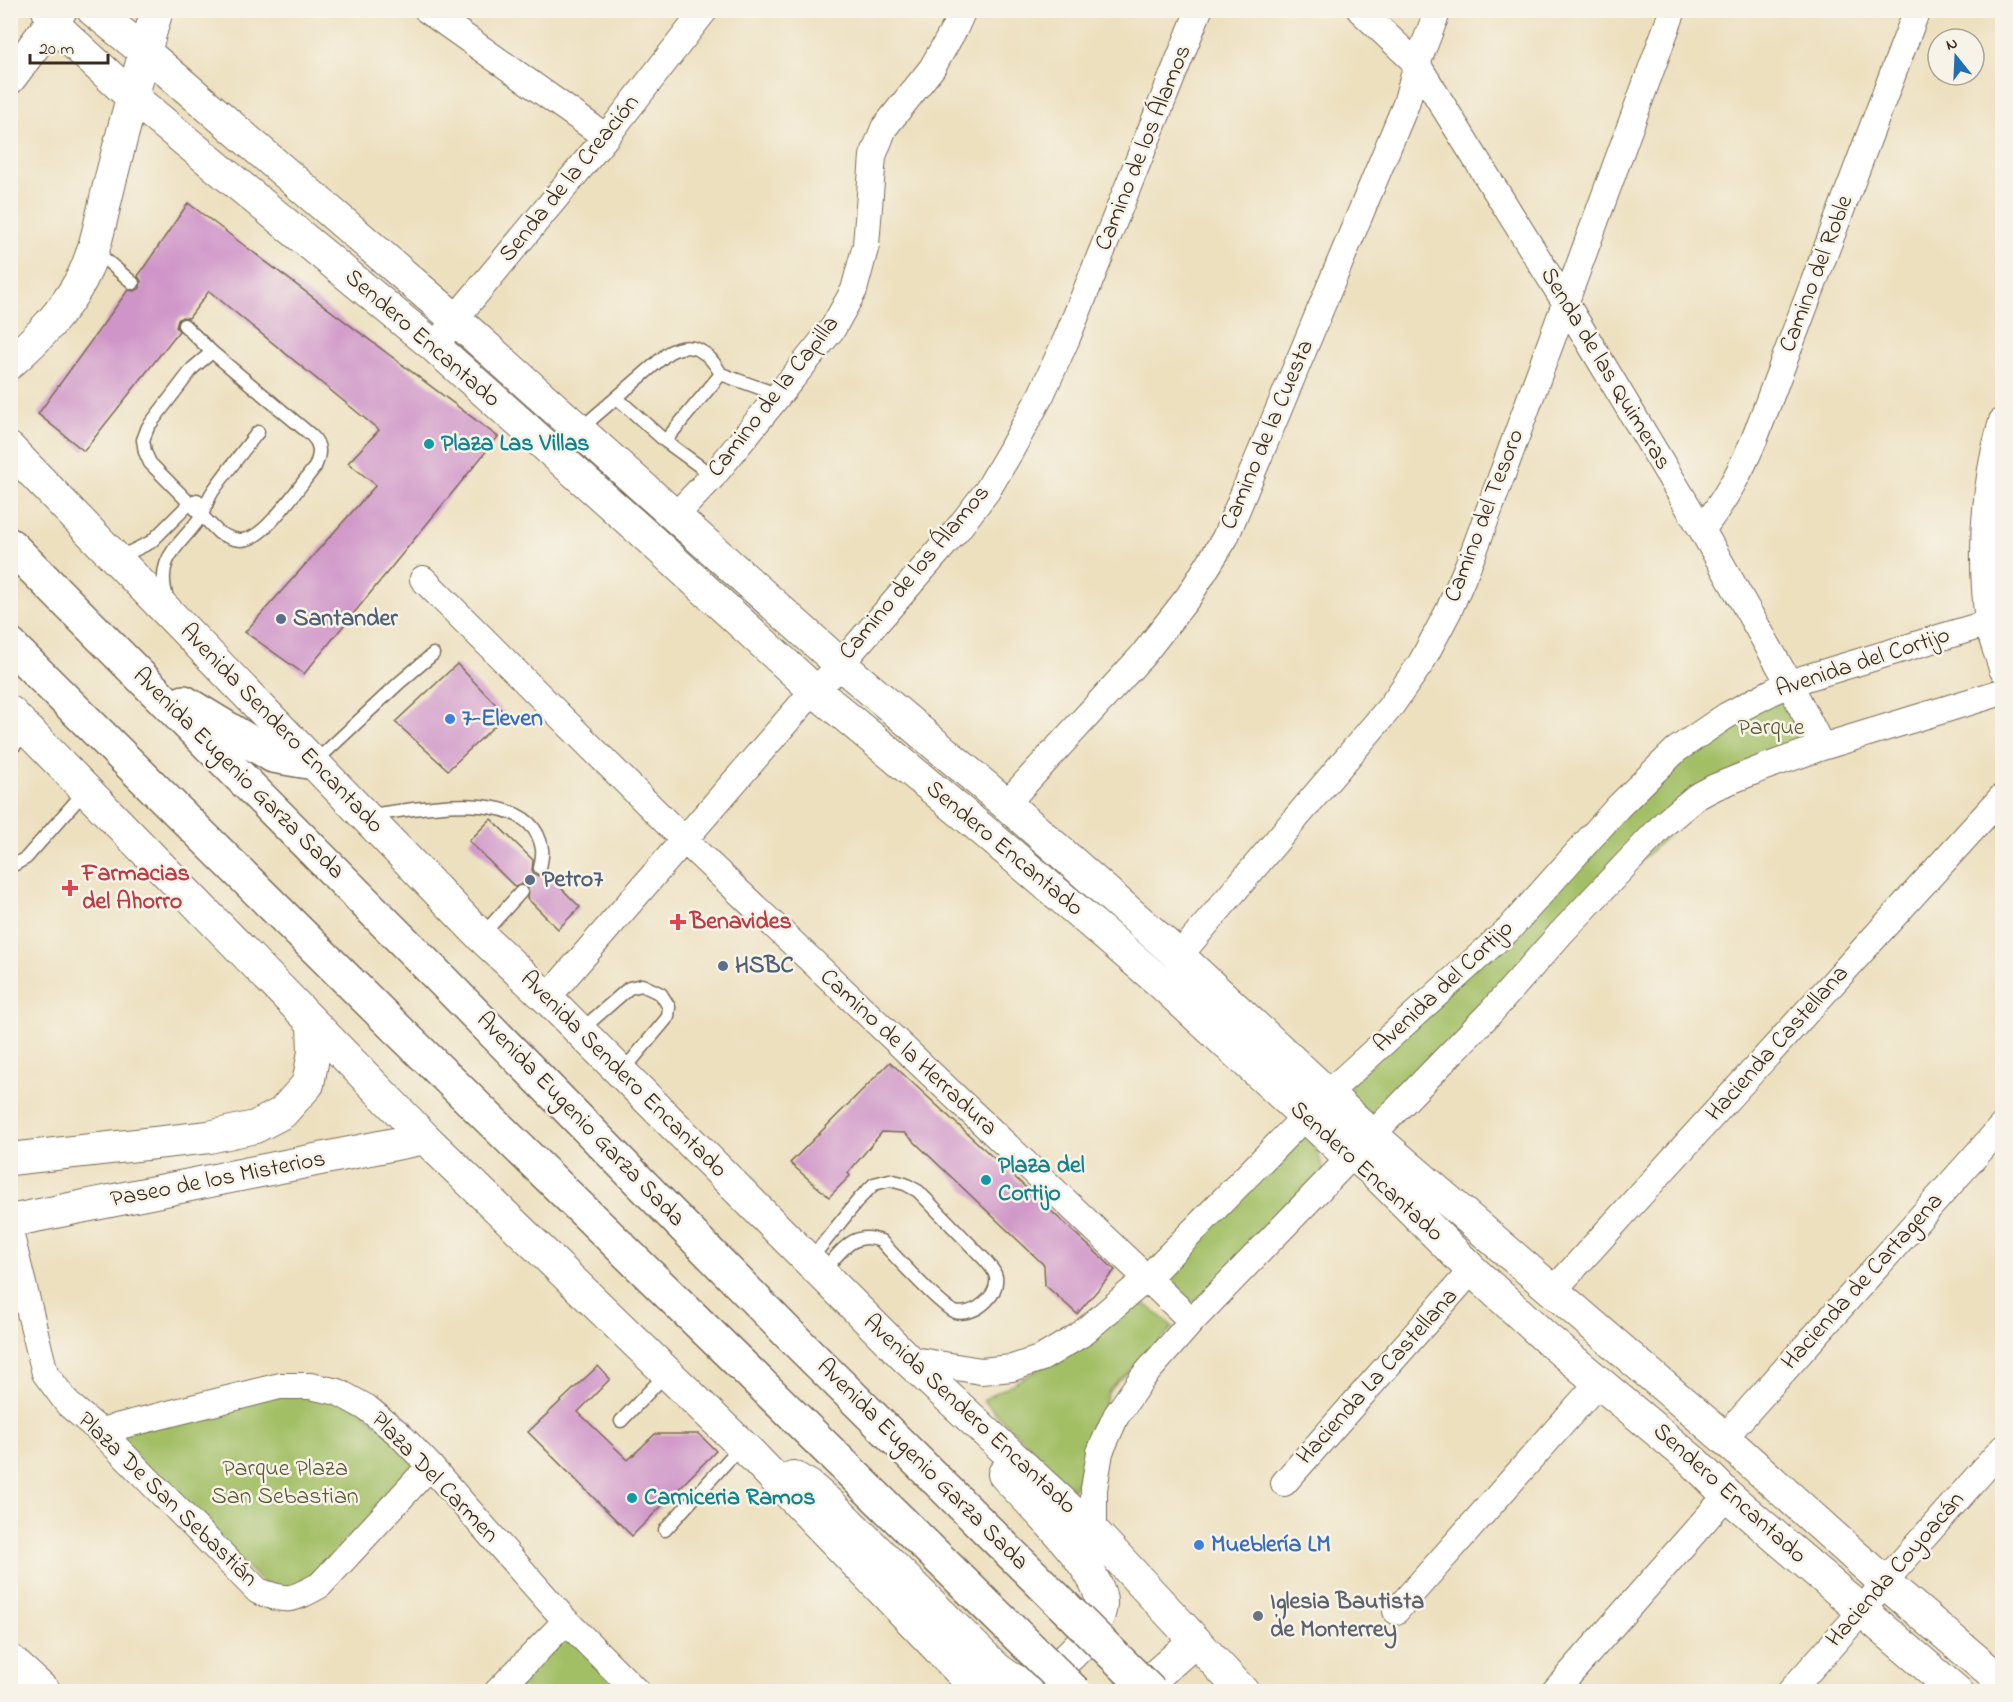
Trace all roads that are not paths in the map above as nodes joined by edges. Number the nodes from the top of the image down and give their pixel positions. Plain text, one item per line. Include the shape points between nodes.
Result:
1 (93, 10) edge
2 (157, 10) edge
3 (427, 10) edge
4 (705, 10) edge
5 (963, 10) edge
6 (1199, 10) edge
7 (1360, 10) edge
8 (1438, 10) edge
9 (1673, 10) edge
10 (1917, 10) edge
11 (54, 15) edge
12 (145, 52) junction
13 (1417, 64) junction
14 (10, 78) edge
15 (131, 96) junction
16 (606, 137) junction
17 (93, 249) junction
18 (133, 283) dead end
19 (1565, 302) junction
20 (455, 319) junction
21 (184, 325) dead end
22 (42, 335) junction
23 (10, 337) edge
24 (435, 347) junction
25 (212, 352) junction
26 (10, 363) edge
27 (721, 374) junction
28 (779, 395) junction
29 (617, 398) junction
30 (2002, 421) edge
31 (578, 431) junction
32 (258, 432) dead end
33 (664, 441) junction
34 (10, 449) edge
35 (713, 476) junction
36 (211, 493) junction
37 (190, 503) junction
38 (201, 516) junction
39 (675, 516) junction
40 (1702, 530) junction
41 (10, 545) edge
42 (111, 553) junction
43 (423, 579) dead end
44 (173, 616) junction
45 (1995, 621) edge
46 (10, 645) edge
47 (433, 654) dead end
48 (122, 656) junction
49 (839, 663) junction
50 (2002, 669) edge
51 (1789, 683) junction
52 (814, 690) junction
53 (2002, 692) edge
54 (17, 731) edge
55 (1822, 747) junction
56 (314, 763) junction
57 (86, 790) junction
58 (2002, 797) edge
59 (1006, 804) junction
60 (363, 815) junction
61 (684, 840) junction
62 (10, 867) edge
63 (540, 868) dead end
64 (520, 892) dead end
65 (481, 936) junction
66 (1179, 956) junction
67 (547, 998) junction
68 (313, 1025) junction
69 (580, 1031) junction
70 (622, 1072) junction
71 (1328, 1094) junction
72 (1305, 1117) junction
73 (2002, 1126) edge
74 (425, 1138) junction
75 (1363, 1145) junction
76 (10, 1160) edge
77 (10, 1221) edge
78 (10, 1232) edge
79 (815, 1267) junction
80 (1472, 1270) junction
81 (1146, 1278) junction
82 (1553, 1291) junction
83 (1192, 1321) junction
84 (907, 1359) junction
85 (667, 1373) junction
86 (1600, 1381) junction
87 (621, 1421) dead end
88 (100, 1431) junction
89 (1724, 1437) junction
90 (2002, 1449) edge
91 (747, 1450) junction
92 (430, 1466) junction
93 (1284, 1484) dead end
94 (1727, 1495) junction
95 (665, 1530) dead end
96 (1094, 1532) junction
97 (1884, 1582) junction
98 (1396, 1611) dead end
99 (1862, 1611) junction
100 (566, 1621) junction
101 (1194, 1641) junction
102 (10, 1660) edge
103 (2002, 1682) edge
104 (1030, 1688) edge
105 (1234, 1688) edge
106 (45, 1692) edge
107 (496, 1692) edge
108 (637, 1692) edge
109 (980, 1692) edge
110 (1075, 1692) edge
111 (1137, 1692) edge
112 (1151, 1692) edge
113 (1554, 1692) edge
114 (1790, 1692) edge
115 (1957, 1692) edge

1 - 12 street, Sendero Encantado
2 - 12 street
3 - 16 street
4 - 16 street, Senda de la Creación
5 - 28 street, Camino de la Capilla via 932,68 884,128 873,156 866,245 854,290 833,328
6 - 49 street, Camino de los Álamos via 1067,338 1011,450 987,491 957,530
7 - 13 street, Senda de las Quimeras
8 - 13 street, Camino de la Cuesta
9 - 19 street, Camino del Tesoro
10 - 40 street, Camino del Roble via 1754,440 1725,500
11 - 14 street
11 - 15 street, Sendero Encantado
12 - 15 street
12 - 20 street, Sendero Encantado
13 - 19 street, Senda de las Quimeras
13 - 59 street, Camino de la Cuesta via 1406,104 1225,538 1189,596 1142,656
15 - 17 street
15 - 24 street, Sendero Encantado
16 - 20 street, Senda de la Creación
17 - 18 lane
17 - 22 street via 83,278
19 - 40 street, Senda de las Quimeras
19 - 66 street, Camino del Tesoro via 1474,551 1421,663 1391,706
20 - 24 street, Senda de la Creación
20 - 31 street, Sendero Encantado
21 - 25 lane
22 - 23 street
22 - 26 street
24 - 52 street, Sendero Encantado
25 - 37 lane via 193,368 148,427 143,440 150,463
25 - 38 lane via 311,435 319,445 320,455 315,467 265,530 247,540 219,533
27 - 28 lane
27 - 29 lane via 708,356 695,348 676,348
27 - 33 lane
28 - 35 street, Camino de la Capilla
29 - 31 lane
29 - 33 lane
30 - 45 street via 1985,520
31 - 39 street, Sendero Encantado
32 - 36 lane
33 - 35 lane
34 - 42 street, Avenida Sendero Encantado
35 - 39 street, Camino de la Capilla
36 - 37 lane
36 - 38 lane
37 - 38 lane
37 - 42 lane via 151,542 120,557
38 - 44 lane via 175,546 164,571 164,587
39 - 49 street, Sendero Encantado
40 - 51 street, Senda de las Quimeras
41 - 48 highway, Avenida Eugenio Garza Sada
42 - 44 street, Avenida Sendero Encantado
43 - 61 street, Camino de la Herradura
44 - 56 street, Avenida Sendero Encantado
45 - 50 street
45 - 51 street, Avenida del Cortijo
46 - 110 highway, bridge
47 - 56 lane
48 - 56 highway via 183,701 273,756
48 - 112 highway, Avenida Eugenio Garza Sada, bridge via 790,1335
49 - 52 street, Camino de los Álamos
49 - 59 street, Sendero Encantado
51 - 55 street, Senda de las Quimeras
51 - 71 street, Avenida del Cortijo via 1726,716 1676,750 1618,807 1510,928
52 - 61 street, Camino de los Álamos
52 - 72 street, Sendero Encantado via 1160,982
53 - 55 street, Avenida del Cortijo
54 - 57 street
55 - 75 street, Avenida del Cortijo via 1715,787 1681,808
56 - 60 street, Avenida Sendero Encantado
57 - 62 lane via 26,858
57 - 68 street
58 - 82 street, Hacienda Castellana
59 - 66 street, Sendero Encantado
60 - 63 lane via 469,805 503,809 515,813 536,834 542,849
60 - 65 street, Avenida Sendero Encantado
61 - 67 street, Camino de los Álamos
61 - 81 street, Camino de la Herradura
64 - 65 lane
65 - 67 street, Avenida Sendero Encantado
66 - 71 street, Sendero Encantado
67 - 69 street, Avenida Sendero Encantado
68 - 74 street
68 - 76 street, Paseo de los Misterios via 314,1052 308,1084 282,1113 255,1127 209,1137
69 - 70 street, Avenida Sendero Encantado
69 - 70 lane via 629,988 642,985 661,994 669,1007 669,1017
70 - 79 street, Avenida Sendero Encantado
71 - 72 street, Avenida del Cortijo
71 - 75 street, Sendero Encantado
72 - 75 street, Sendero Encantado via 1344,1152
72 - 81 street, Avenida del Cortijo
73 - 89 street, Hacienda de Cartagena
74 - 77 street, Paseo de los Misterios
74 - 85 street
75 - 80 street, Sendero Encantado via 1374,1172
75 - 82 street, Sendero Encantado
75 - 83 street, Avenida del Cortijo
78 - 88 street, Plaza De San Sebastián via 45,1373 68,1404
79 - 79 lane via 850,1243 872,1237 881,1241 955,1312 981,1306 994,1292 996,1279 986,1261 918,1191 890,1180 874,1185 860,1198
79 - 84 street, Avenida Sendero Encantado
80 - 86 street, Sendero Encantado
80 - 93 street, Hacienda La Castellana
81 - 83 street, Camino de la Herradura
81 - 84 street, Avenida del Cortijo via 1080,1335 1042,1358 1012,1368 981,1371
82 - 89 street, Sendero Encantado
83 - 96 street, Avenida del Cortijo via 1143,1377 1116,1416 1100,1452 1094,1489
84 - 96 street, Avenida Sendero Encantado
84 - 104 street via 1096,1581 1101,1604 1095,1624 1065,1660
85 - 87 lane
85 - 91 street
86 - 94 street, Sendero Encantado
86 - 98 street
88 - 92 street, Plaza Del Carmen via 280,1386 310,1386 338,1392 367,1407
88 - 92 street, Plaza De San Sebastián via 258,1591 281,1599 300,1596 320,1585
89 - 97 street, Sendero Encantado
90 - 97 street, Hacienda Coyoacán
91 - 95 lane
91 - 104 street via 809,1486 831,1504 995,1667
91 - 109 street
92 - 100 street, Plaza Del Carmen
94 - 99 street, Sendero Encantado
94 - 113 street
96 - 101 street, Avenida Sendero Encantado
97 - 99 street, Hacienda Coyoacán
97 - 103 street, Sendero Encantado
99 - 114 street, Hacienda Coyoacán
99 - 115 street, Sendero Encantado
100 - 107 street
100 - 108 street, Plaza Del Carmen
101 - 105 street, Avenida Sendero Encantado
101 - 111 street
102 - 106 street

